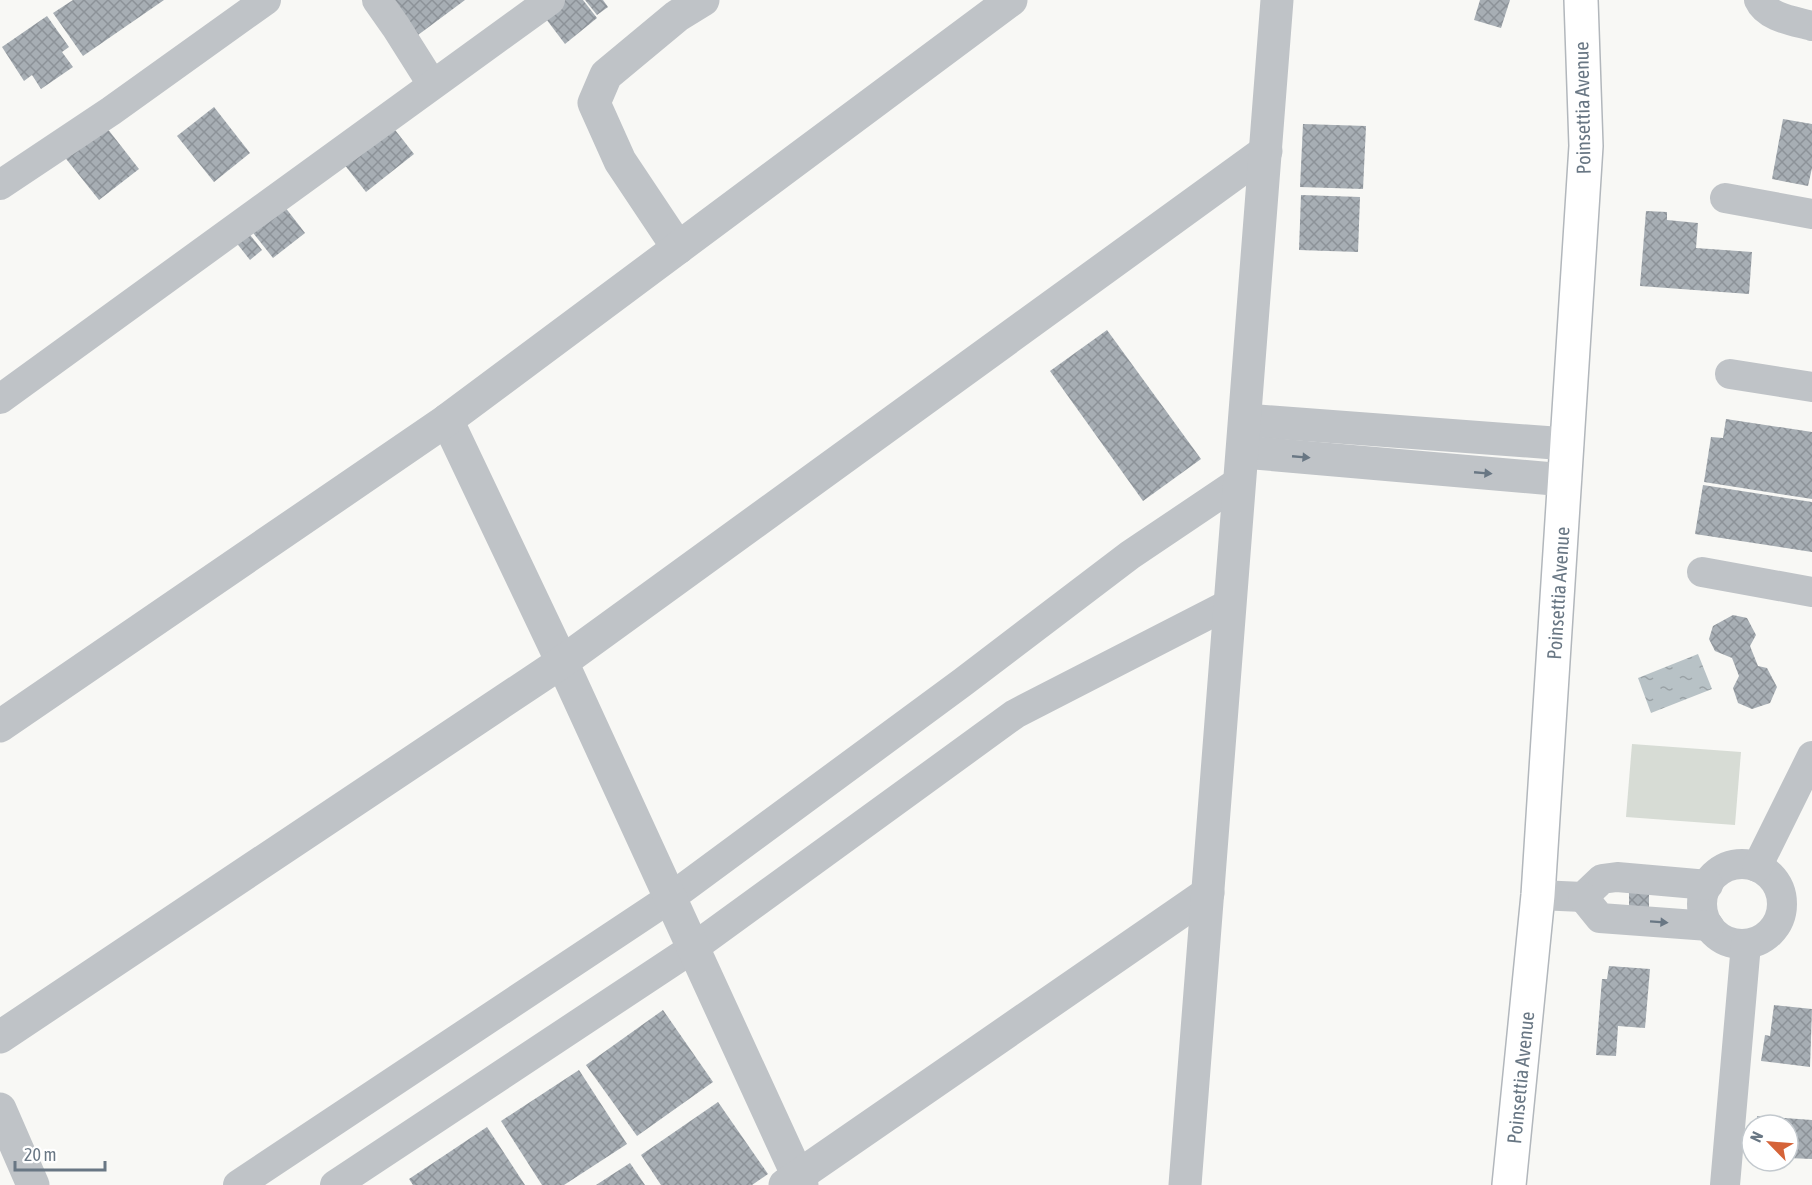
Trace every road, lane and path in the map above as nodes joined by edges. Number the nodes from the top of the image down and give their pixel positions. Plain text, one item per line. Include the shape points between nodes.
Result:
1 (266, 0) edge
2 (377, 0) edge
3 (550, 0) edge
4 (702, 0) edge
5 (1011, 0) edge
6 (1277, 0) edge
7 (1581, 0) edge
8 (1759, 0) edge
9 (1812, 26) edge
10 (432, 84) junction
11 (1266, 151) junction
12 (0, 185) edge
13 (1725, 198) dead end
14 (1812, 214) edge
15 (678, 248) junction
16 (1730, 374) dead end
17 (1812, 387) edge
18 (0, 399) edge
19 (447, 420) junction
20 (1245, 420) junction
21 (1428, 433) junction
22 (1567, 444) junction
23 (1242, 466) junction
24 (1425, 468) junction
25 (1565, 480) junction
26 (1702, 572) dead end
27 (1812, 592) edge
28 (1231, 603) junction
29 (562, 662) junction
30 (0, 726) edge
31 (1812, 756) edge
32 (1757, 867) junction
33 (1708, 885) junction
34 (1208, 893) junction
35 (1538, 895) junction
36 (1582, 897) junction
37 (670, 898) junction
38 (1709, 926) junction
39 (1746, 944) junction
40 (693, 948) junction
41 (0, 1037) edge
42 (0, 1109) edge
43 (795, 1182) edge
44 (33, 1185) edge
45 (238, 1185) edge
46 (335, 1185) edge
47 (1185, 1185) edge
48 (1509, 1185) edge
49 (1725, 1185) edge

1 - 12 street
2 - 10 street
3 - 10 street
4 - 15 street via 606,75 594,103 620,161
5 - 15 street
6 - 11 street
7 - 22 main road, Poinsettia Avenue via 1586,146
8 - 9 street via 1779,17
10 - 18 street
11 - 20 street
11 - 29 street
13 - 14 street
15 - 19 street
16 - 17 street
19 - 29 street
19 - 30 street
20 - 21 street
20 - 23 street
21 - 22 street
21 - 24 street
22 - 25 main road, Poinsettia Avenue
23 -> 24 street
23 - 28 street
23 - 37 street via 963,682
24 -> 25 street
25 - 35 main road, Poinsettia Avenue
26 - 27 street
28 - 34 street
28 - 40 street via 1015,714
29 - 37 street
29 - 41 street
31 - 32 street
32 - 33 street via 1729,867 1717,873
32 - 39 street via 1777,884 1781,910 1778,923 1769,934
33 - 36 street via 1617,877 1602,879
33 - 38 street via 1702,898
34 - 43 street
34 - 47 street
35 - 36 street
35 - 48 main road, Poinsettia Avenue
36 -> 38 street via 1600,918
37 - 40 street
37 - 45 street
38 - 39 street via 1731,943
39 - 49 street
40 - 43 street
40 - 46 street
42 - 44 street

